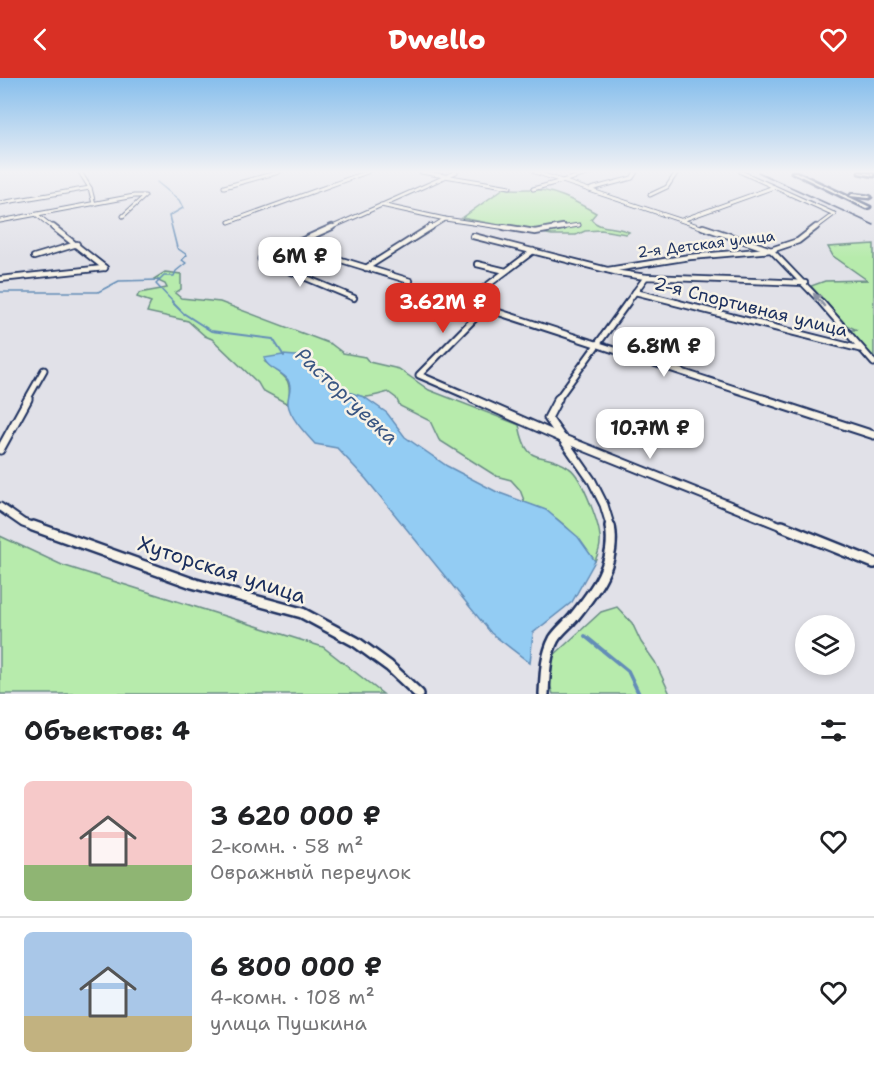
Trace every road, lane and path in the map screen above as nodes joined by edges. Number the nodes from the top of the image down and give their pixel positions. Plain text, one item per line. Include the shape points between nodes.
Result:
1 (93, 201) edge
2 (110, 201) edge
3 (140, 201) edge
4 (288, 201) edge
5 (390, 201) edge
6 (624, 201) edge
7 (736, 201) edge
8 (805, 201) edge
9 (856, 201) edge
10 (857, 201) edge
11 (863, 203) joint
12 (94, 204) junction
13 (380, 205) junction
14 (872, 208) edge
15 (37, 214) junction
16 (123, 216) dead end
17 (445, 219) junction
18 (682, 220) junction
19 (0, 221) edge
20 (230, 222) dead end
21 (579, 225) dead end
22 (473, 236) dead end
23 (77, 244) junction
24 (291, 245) junction
25 (771, 250) junction
26 (533, 251) junction
27 (34, 256) dead end
28 (477, 264) dead end
29 (366, 268) junction
30 (608, 270) junction
31 (506, 271) junction
32 (647, 277) junction
33 (0, 279) edge
34 (410, 281) dead end
35 (805, 283) junction
36 (635, 292) junction
37 (354, 298) dead end
38 (485, 308) junction
39 (597, 344) junction
40 (861, 349) junction
41 (874, 363) edge
42 (44, 370) dead end
43 (874, 435) edge
44 (564, 439) junction
45 (0, 450) edge
46 (0, 507) edge
47 (874, 563) edge
48 (419, 694) edge
49 (544, 694) edge

1 - 12 street
2 - 12 street
3 - 16 street
4 - 20 street
5 - 13 street
6 - 18 street
7 - 18 street
8 - 25 street, 2-я Детская улица via 834,214 798,241
9 - 14 street
10 - 11 street
11 - 14 street
12 - 15 street
13 - 17 street
13 - 24 street
15 - 19 street
15 - 23 street
17 - 21 street via 536,231
17 - 29 street
18 - 25 street
22 - 26 street
23 - 27 street
23 - 33 street via 106,268
24 - 29 street
24 - 37 street via 261,259
25 - 30 street, 2-я Детская улица
25 - 35 street
26 - 30 street
26 - 31 street
28 - 31 street
29 - 34 street
30 - 32 street
31 - 38 street via 472,297
32 - 35 street
32 - 36 street
40 -> 35 street
36 - 39 street
36 - 40 street, 2-я Спортивная улица
38 - 39 street
38 - 44 street via 419,375
39 - 43 street
39 - 44 street via 548,418
40 - 41 street
42 - 45 street
44 - 47 street
44 - 49 street via 608,516 613,544 608,569 596,592 554,639 546,664
46 - 48 street, Хуторская улица via 23,523 216,590 310,616 332,626 394,669

